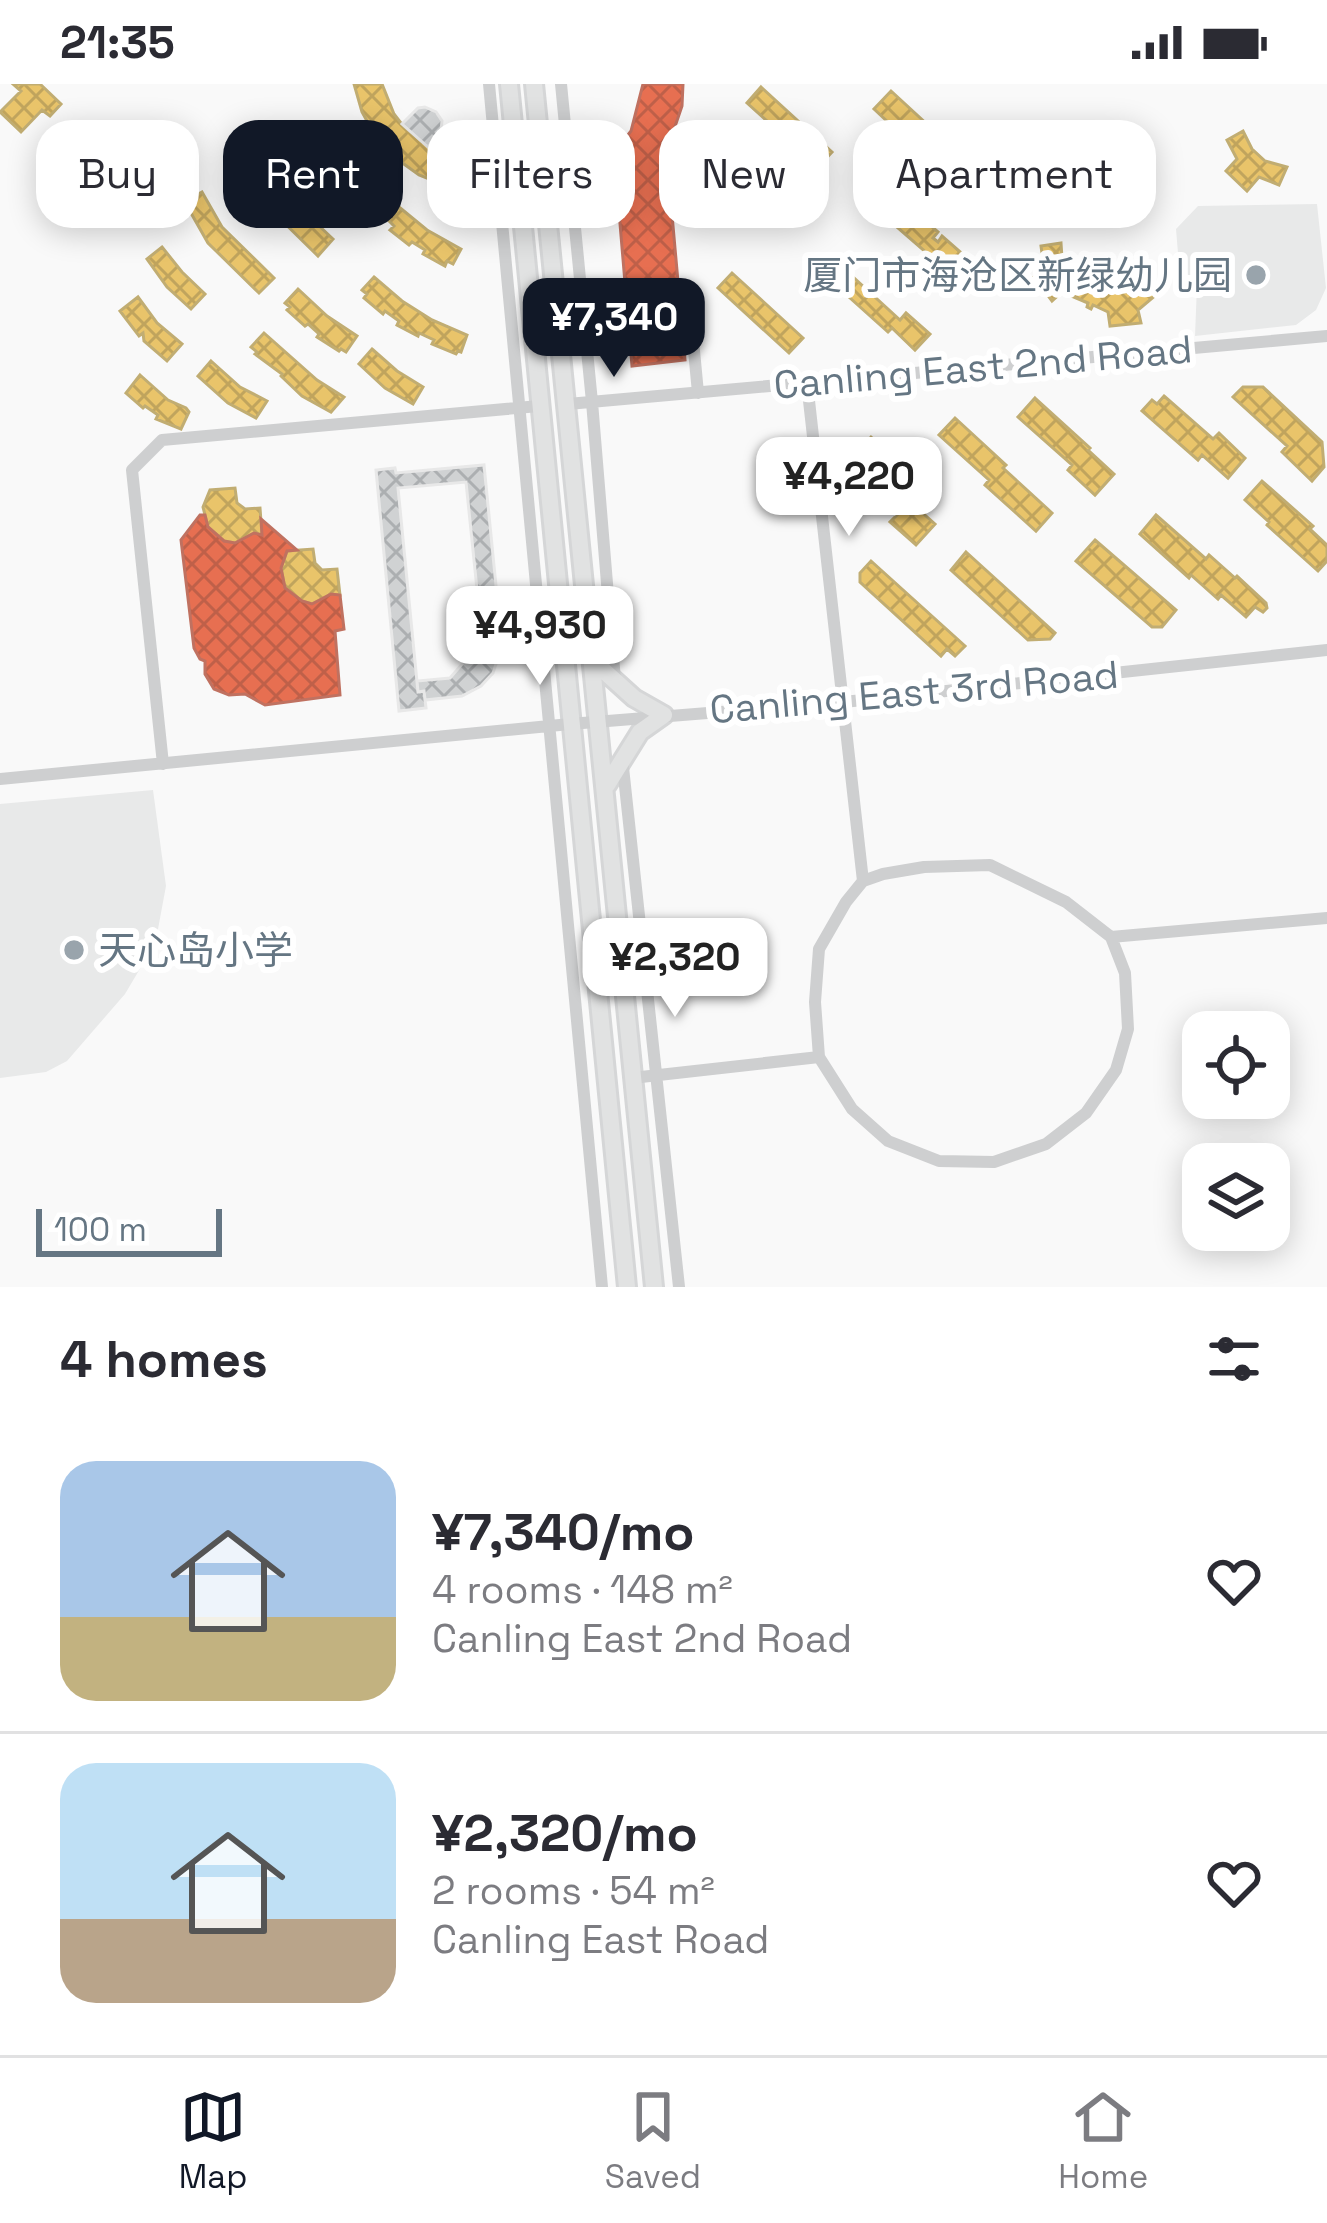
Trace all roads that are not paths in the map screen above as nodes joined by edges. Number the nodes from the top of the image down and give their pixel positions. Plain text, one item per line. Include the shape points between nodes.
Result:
1 (488, 84) edge
2 (509, 84) edge
3 (534, 84) edge
4 (561, 84) edge
5 (690, 308) dead end
6 (1327, 336) edge
7 (807, 383) junction
8 (698, 393) junction
9 (592, 402) junction
10 (568, 404) junction
11 (539, 406) junction
12 (517, 408) junction
13 (1327, 650) edge
14 (592, 659) junction
15 (615, 681) junction
16 (844, 701) junction
17 (664, 715) junction
18 (598, 722) junction
19 (570, 724) junction
20 (550, 726) junction
21 (622, 758) junction
22 (164, 764) junction
23 (0, 779) edge
24 (606, 786) junction
25 (863, 881) junction
26 (1327, 918) edge
27 (1112, 937) junction
28 (819, 1058) junction
29 (656, 1076) junction
30 (632, 1078) junction
31 (602, 1287) edge
32 (627, 1287) edge
33 (654, 1287) edge
34 (679, 1287) edge

1 - 12 street
2 - 11 street
3 - 10 street
4 - 9 street
5 - 8 street
6 - 7 street, Canling East 2nd Road
7 - 8 street, Canling East 2nd Road
7 - 16 street
8 - 9 street, Canling East 2nd Road
9 - 10 street, Canling East 2nd Road
9 - 15 street
10 - 14 street
11 - 12 street
11 - 19 street
12 - 20 street
12 - 22 street via 162,440 132,470
13 - 16 street, Canling East 3rd Road
14 - 15 street
14 - 18 street
15 - 17 street
16 - 17 street, Canling East 3rd Road
16 - 25 street
17 - 18 street, Canling East 3rd Road
17 - 21 street
18 - 19 street, Canling East 3rd Road
18 - 24 street
19 - 20 street, Canling East 3rd Road
19 - 32 street
20 - 22 street, Canling East 3rd Road
20 - 31 street
21 - 24 street
21 - 29 street
22 - 23 street, Canling East 3rd Road
24 - 30 street
25 - 27 street via 924,867 990,865 1066,902
25 - 28 street via 818,950
26 - 27 street
27 - 28 street via 1125,973 1128,1029 1116,1070 1086,1113 1046,1144 994,1162 939,1161 888,1141 852,1108
28 - 29 street
29 - 30 street
29 - 34 street
30 - 33 street

